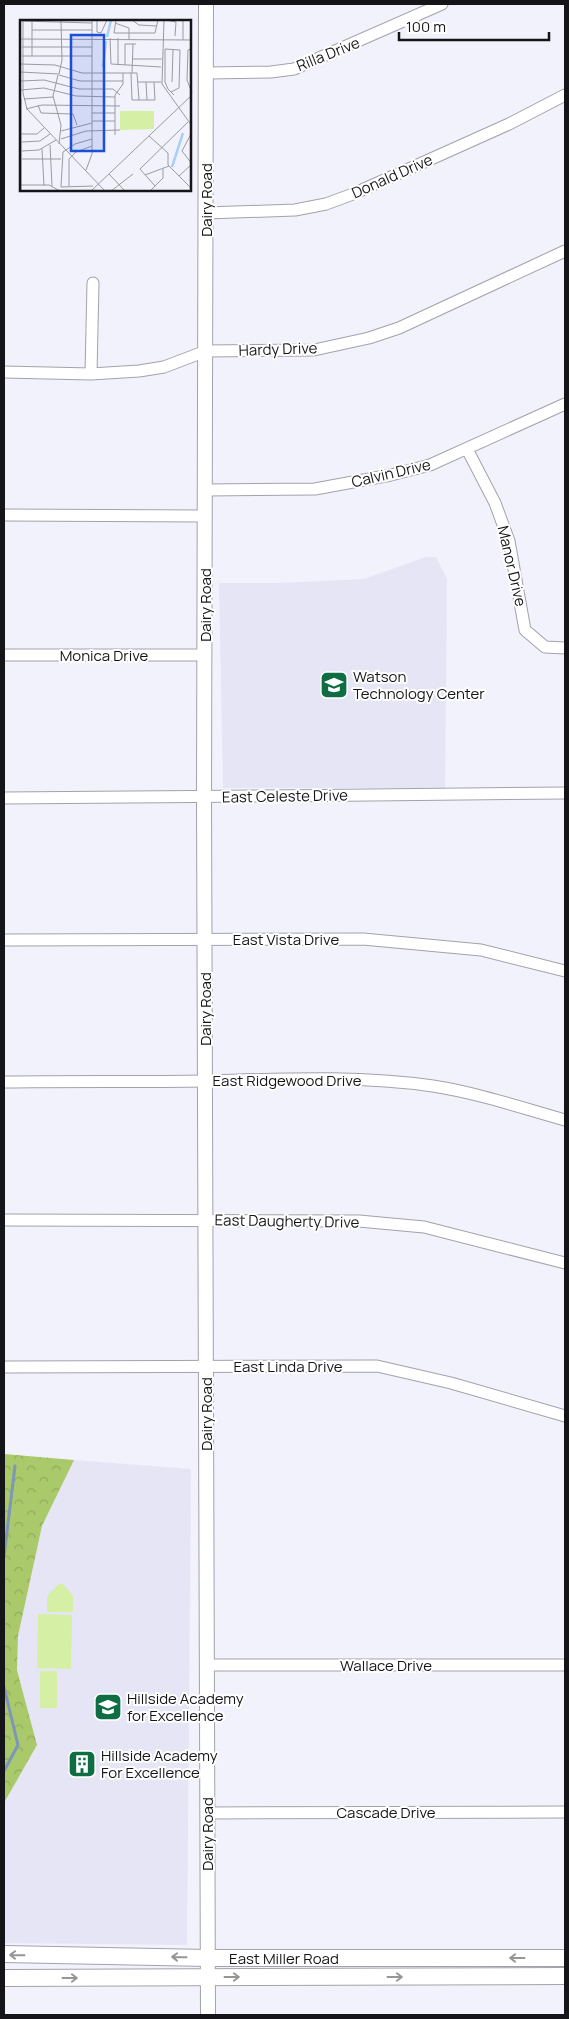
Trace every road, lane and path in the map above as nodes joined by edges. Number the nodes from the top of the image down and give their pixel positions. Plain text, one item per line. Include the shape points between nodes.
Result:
1 (206, 4) edge
2 (442, 4) edge
3 (207, 73) junction
4 (565, 95) edge
5 (206, 213) junction
6 (565, 251) edge
7 (93, 283) dead end
8 (206, 352) junction
9 (4, 372) edge
10 (91, 374) junction
11 (565, 404) edge
12 (467, 449) junction
13 (205, 490) junction
14 (4, 515) edge
15 (205, 516) junction
16 (565, 648) edge
17 (4, 655) edge
18 (205, 655) junction
19 (565, 793) edge
20 (4, 798) edge
21 (204, 798) junction
22 (4, 940) edge
23 (204, 940) junction
24 (565, 971) edge
25 (205, 1081) junction
26 (4, 1082) edge
27 (565, 1120) edge
28 (4, 1220) edge
29 (205, 1220) junction
30 (565, 1263) edge
31 (206, 1365) junction
32 (4, 1367) edge
33 (565, 1416) edge
34 (207, 1665) junction
35 (565, 1665) edge
36 (565, 1812) edge
37 (207, 1813) junction
38 (4, 1954) edge
39 (208, 1958) junction
40 (460, 1958) junction
41 (565, 1958) edge
42 (460, 1976) junction
43 (565, 1976) edge
44 (4, 1978) edge
45 (208, 1978) junction
46 (208, 2015) edge

1 - 3 street, Dairy Road
2 - 3 street, Rilla Drive via 294,69
3 - 5 street, Dairy Road
4 - 5 street, Donald Drive via 509,124 326,204 295,210
5 - 8 street, Dairy Road
6 - 8 street, Hardy Drive via 399,328 369,338 314,350
7 - 10 street
8 - 10 street, Hardy Drive via 164,367
8 - 13 street, Dairy Road
9 - 10 street, Hardy Drive
11 - 12 street, Calvin Drive
12 - 13 street, Calvin Drive via 401,473 315,489
12 - 16 street, Manor Drive via 495,504 509,541 525,630 545,647
13 - 15 street, Dairy Road
14 - 15 street
15 - 18 street, Dairy Road
17 - 18 street, Monica Drive
18 - 21 street, Dairy Road
19 - 21 street, East Celeste Drive
20 - 21 street, East Celeste Drive
21 - 23 street, Dairy Road
22 - 23 street, East Vista Drive
23 - 24 street, East Vista Drive via 363,939 437,944 481,950
23 - 25 street, Dairy Road
25 - 26 street, East Ridgewood Drive
25 - 27 street, East Ridgewood Drive via 270,1078 371,1080 433,1086
25 - 29 street, Dairy Road
28 - 29 street, East Daugherty Drive
29 - 30 street, East Daugherty Drive via 359,1221 424,1227
29 - 31 street, Dairy Road
31 - 32 street, East Linda Drive
31 - 33 street, East Linda Drive via 377,1366 451,1383
31 - 34 street, Dairy Road
34 - 35 street, Wallace Drive
34 - 37 street, Dairy Road
36 - 37 street, Cascade Drive
37 - 39 street, Dairy Road
39 -> 38 main road, East Miller Road
39 - 40 main road, East Miller Road
39 - 45 street, Dairy Road
41 -> 40 main road, East Miller Road
40 - 42 main road
42 - 43 main road, East Miller Road
45 -> 42 main road, East Miller Road
44 -> 45 main road, East Miller Road
45 - 46 street, Dairy Road

